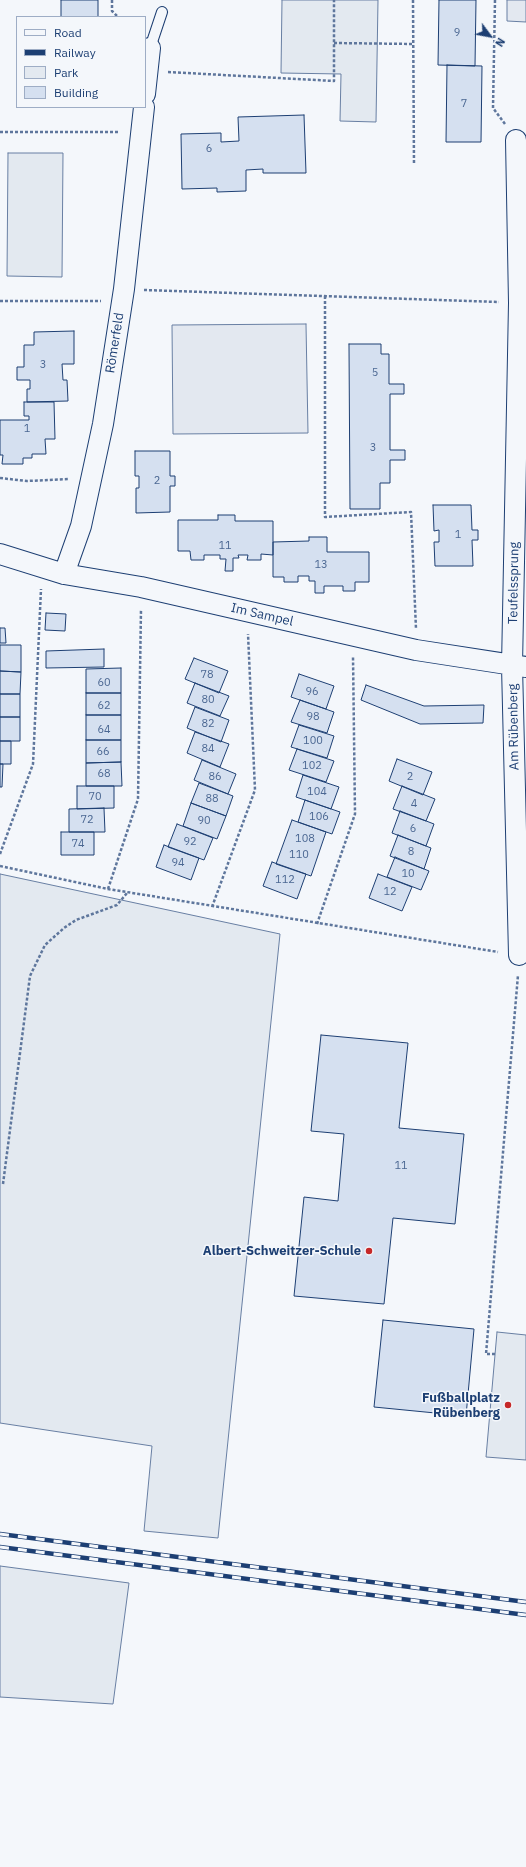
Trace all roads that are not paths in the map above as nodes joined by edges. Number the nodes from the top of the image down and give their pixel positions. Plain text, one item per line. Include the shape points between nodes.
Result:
1 (162, 12) dead end
2 (150, 48) joint
3 (146, 86) edge
4 (144, 108) edge
5 (516, 140) road end
6 (0, 554) edge
7 (64, 574) junction
8 (519, 666) edge
9 (523, 956) edge

1 - 2 lane
2 - 3 street
4 - 7 street, Römerfeld via 123,295 103,424 81,526
5 - 8 street, Teufelssprung via 519,303
6 - 7 street, Im Sampel
7 - 8 street, Im Sampel via 141,587 416,650
8 - 9 street, Am Rübenberg

